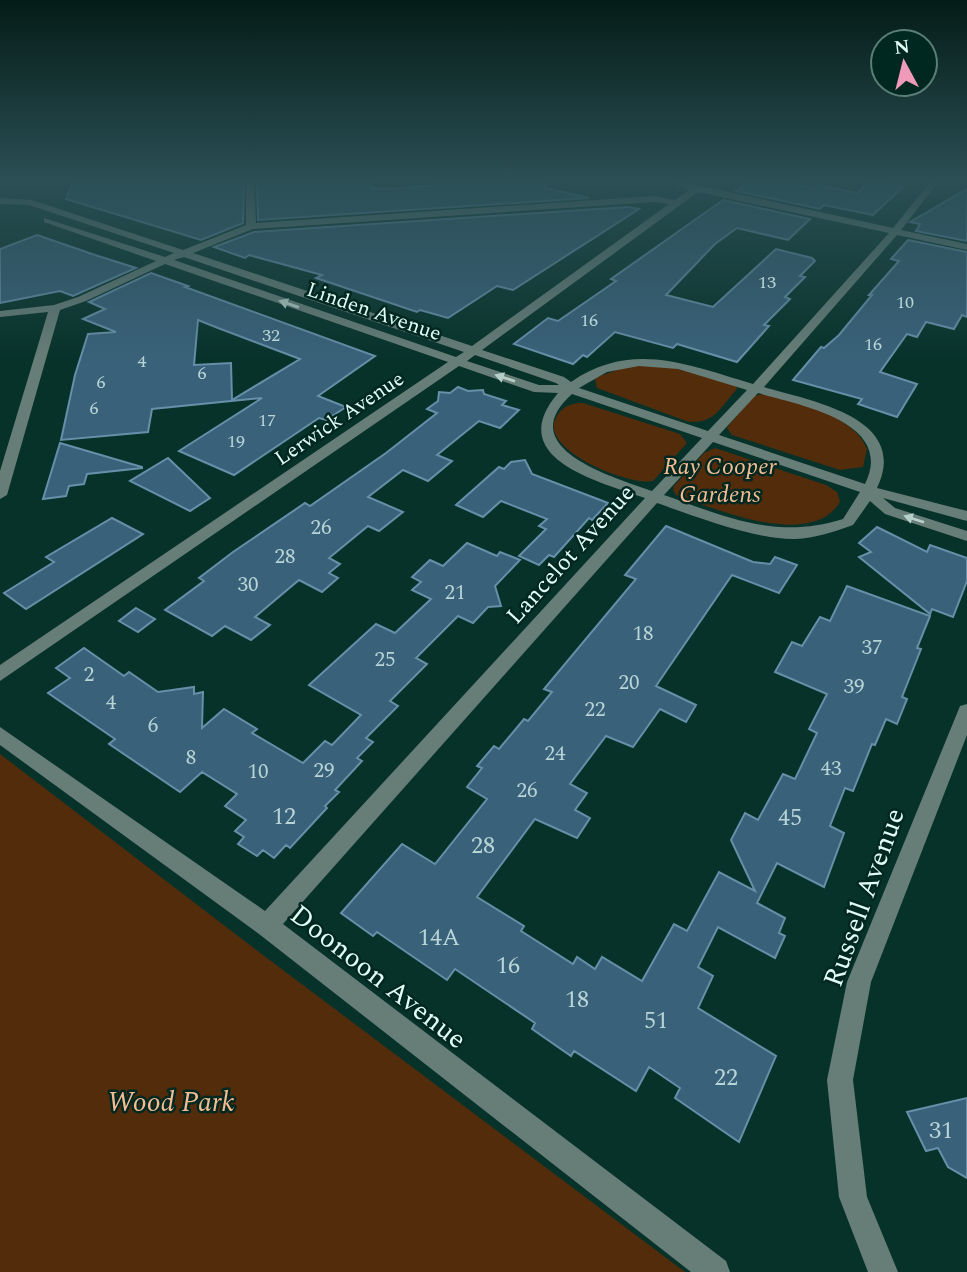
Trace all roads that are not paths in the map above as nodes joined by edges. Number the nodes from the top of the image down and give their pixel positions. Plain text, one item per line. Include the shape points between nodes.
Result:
1 (106, 240) edge
2 (146, 240) edge
3 (215, 240) edge
4 (626, 240) edge
5 (889, 240) edge
6 (938, 240) edge
7 (967, 247) edge
8 (183, 253) junction
9 (164, 261) junction
10 (55, 307) junction
11 (0, 314) edge
12 (473, 351) junction
13 (458, 362) junction
14 (571, 388) junction
15 (758, 388) junction
16 (712, 436) junction
17 (869, 491) junction
18 (0, 495) edge
19 (655, 495) junction
20 (967, 516) edge
21 (967, 537) edge
22 (0, 674) edge
23 (967, 711) edge
24 (0, 735) edge
25 (267, 926) junction
26 (715, 1272) edge
27 (883, 1272) edge

1 - 9 street, Linden Avenue
2 - 8 street, Linden Avenue
3 - 8 street
4 - 12 street, Lerwick Avenue
5 - 15 street, Lancelot Avenue
6 - 7 street
8 - 9 street
8 - 12 street, Linden Avenue
9 - 10 street
13 -> 9 street, Linden Avenue
10 - 11 street
10 - 18 street
12 - 13 street, Lerwick Avenue
12 - 14 street, Linden Avenue
14 -> 13 street, Linden Avenue via 538,388
13 - 22 street, Lerwick Avenue
14 - 15 street via 616,365 659,362
14 - 16 street, Linden Avenue
14 - 19 street via 546,417 547,434 559,454 584,470
15 - 16 street, Lancelot Avenue
15 - 17 street via 844,415 861,427 878,450 879,464
16 - 17 street, Linden Avenue
16 - 19 street, Lancelot Avenue
17 - 19 street via 848,522 809,533 784,534
17 - 20 street, Linden Avenue
21 -> 17 street, Linden Avenue via 890,511
19 - 25 street, Lancelot Avenue
23 - 27 street, Russell Avenue via 859,982 840,1080 853,1197
24 - 25 street, Doonoon Avenue
25 - 26 street, Doonoon Avenue

